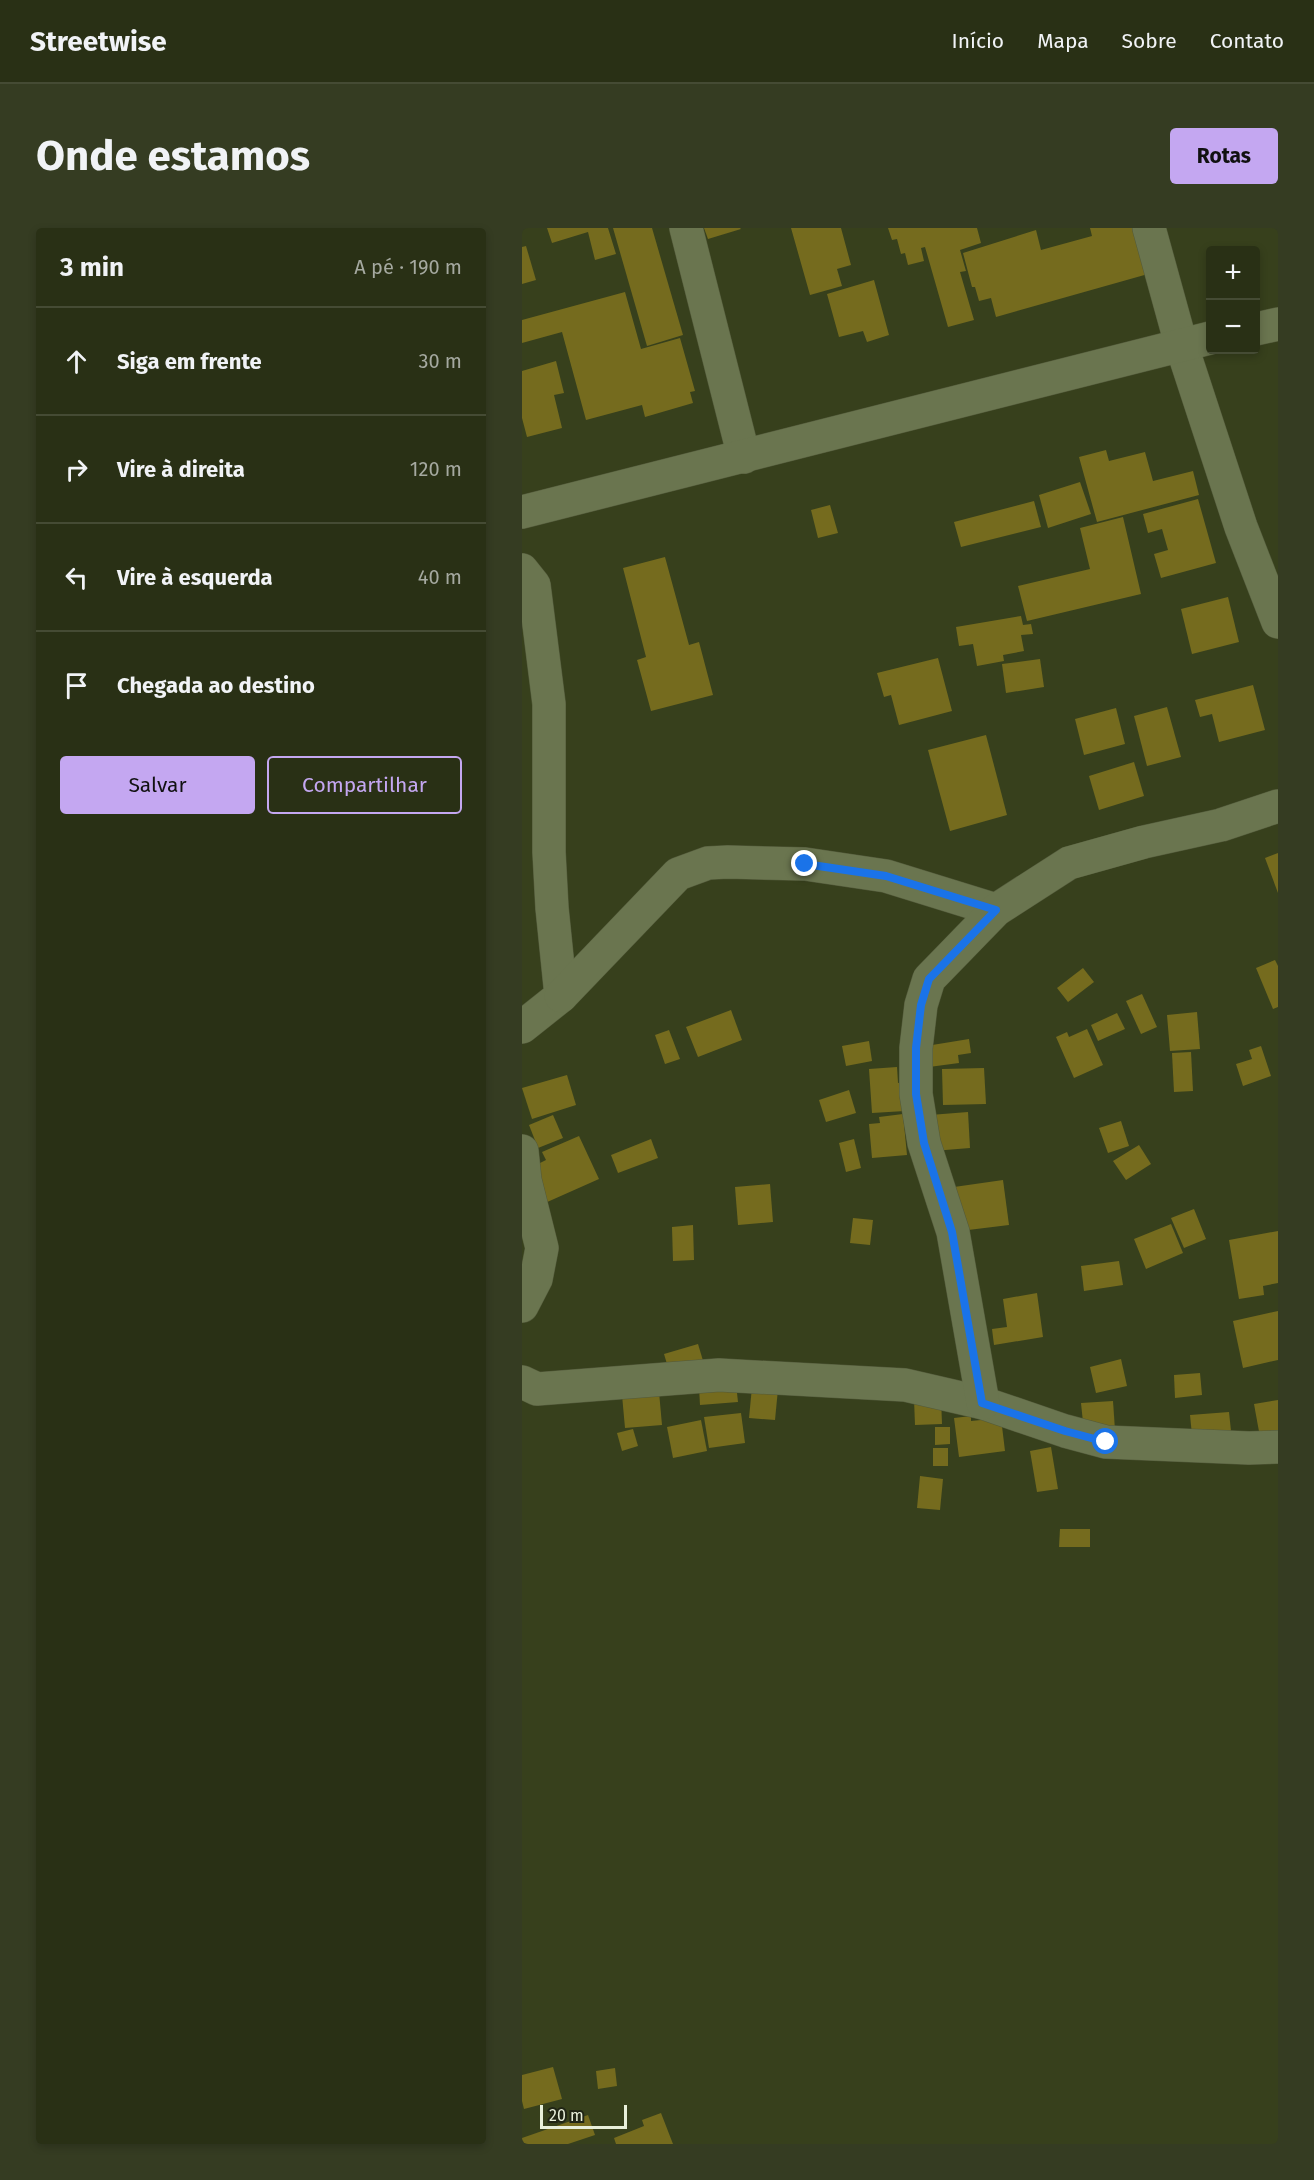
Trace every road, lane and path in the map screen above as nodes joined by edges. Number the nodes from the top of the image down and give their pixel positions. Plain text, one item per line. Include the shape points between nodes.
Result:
1 (686, 228) edge
2 (1149, 228) edge
3 (1278, 324) edge
4 (1260, 327) edge
5 (1196, 341) edge
6 (744, 457) junction
7 (522, 512) edge
8 (522, 570) edge
9 (1278, 622) edge
10 (1278, 806) edge
11 (996, 910) junction
12 (561, 996) junction
13 (522, 1028) edge
14 (522, 1151) edge
15 (522, 1306) edge
16 (522, 1382) edge
17 (982, 1403) junction
18 (1278, 1446) edge

1 - 6 street
2 - 5 street
3 - 4 street
5 - 6 street
5 - 9 street via 1240,527
6 - 7 street
8 - 12 street via 534,585 549,704 549,852
10 - 11 street via 1221,825 1069,864
11 - 12 street via 886,876 805,864 708,863 678,874
11 - 17 street via 929,979 921,1005 916,1048 916,1094 924,1143 952,1232
12 - 13 street
14 - 15 street via 542,1248 536,1279
16 - 17 street via 537,1389 719,1375 905,1385
17 - 18 street via 1106,1442

